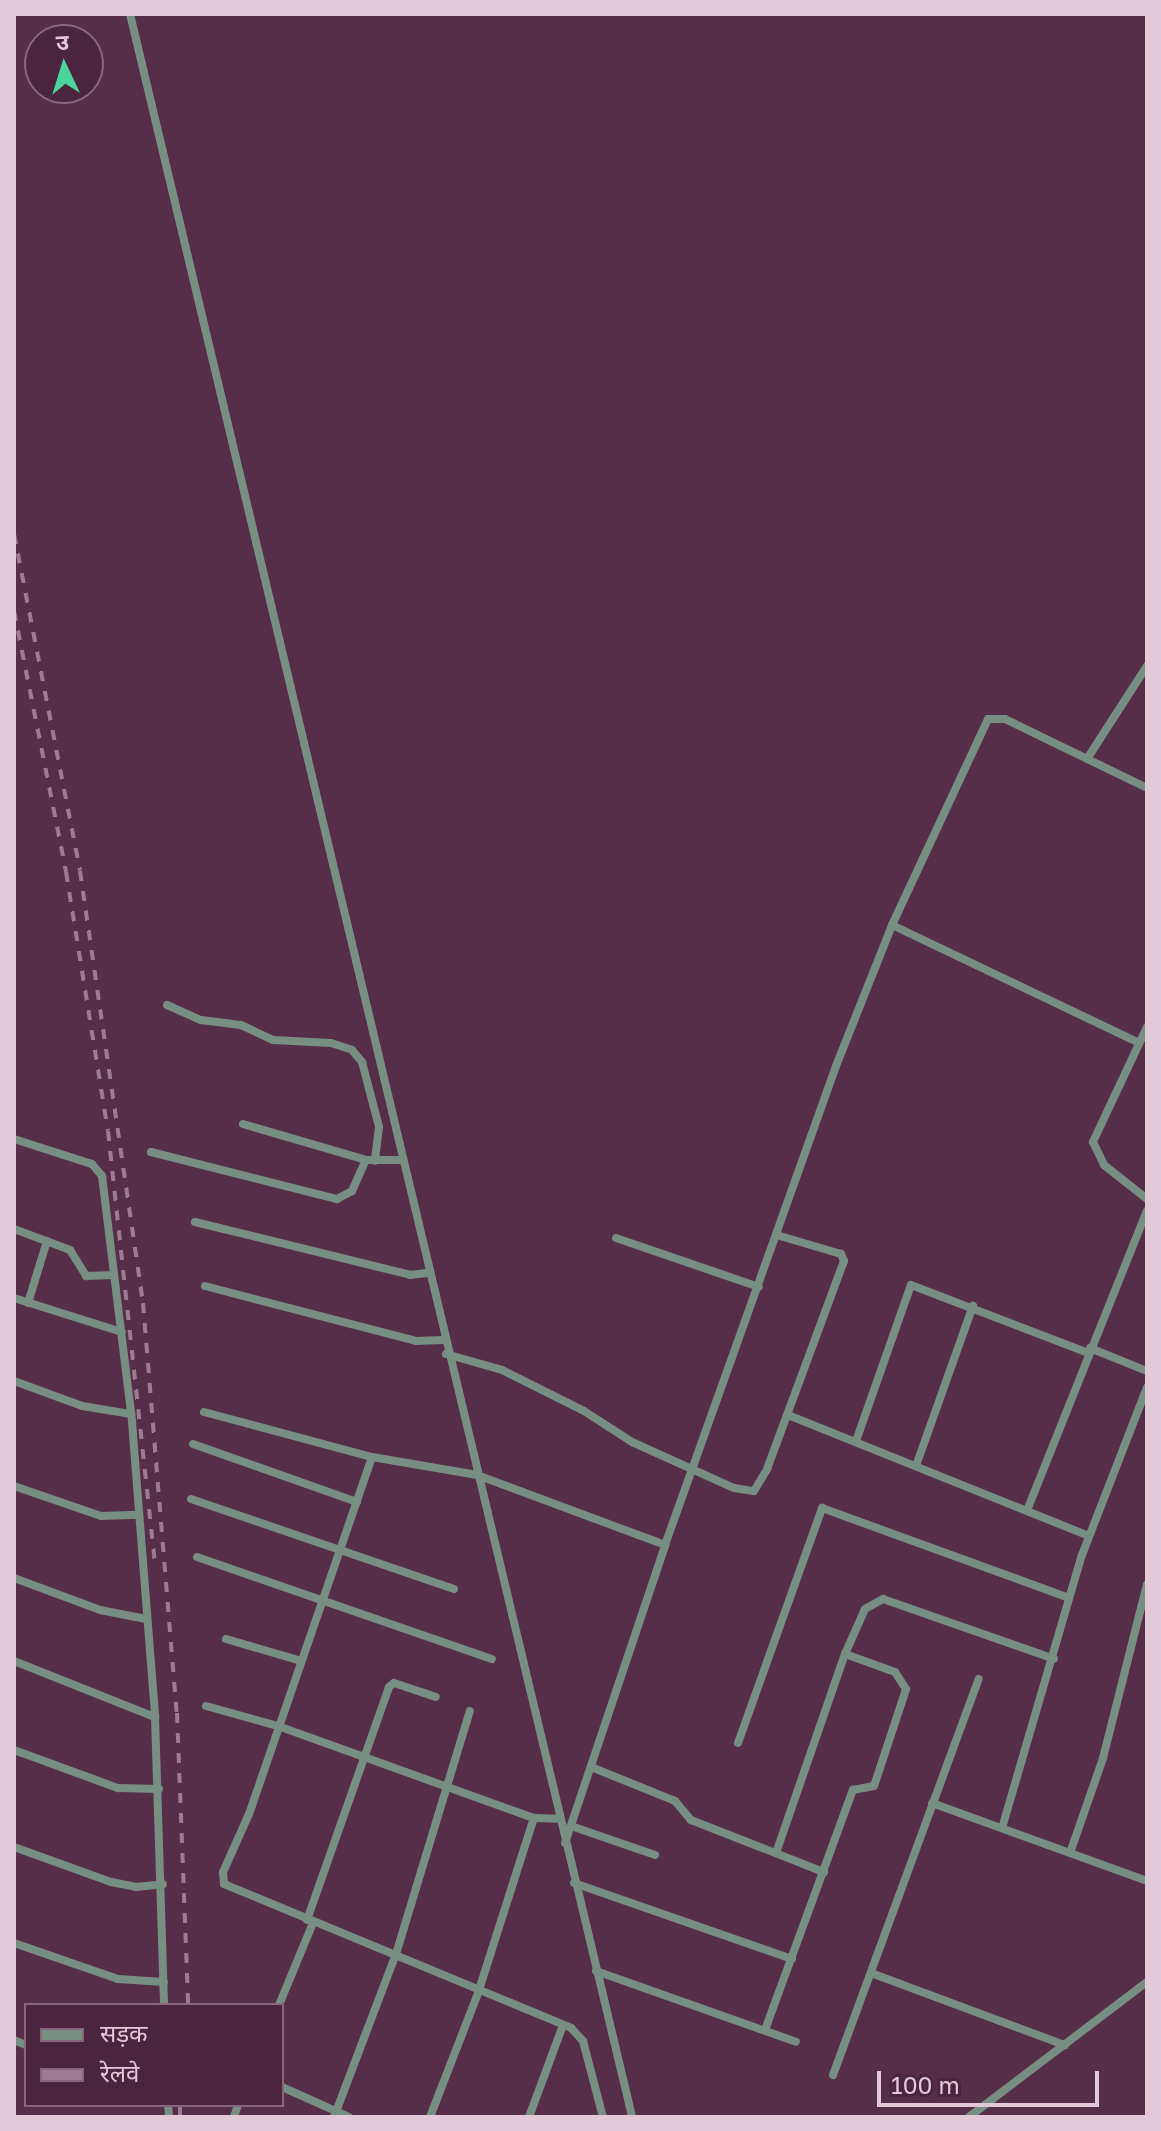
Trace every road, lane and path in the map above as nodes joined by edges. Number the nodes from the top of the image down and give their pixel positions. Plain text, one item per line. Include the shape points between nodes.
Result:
1 (130, 14) edge
2 (1147, 666) edge
3 (1087, 759) junction
4 (1147, 788) edge
5 (892, 925) junction
6 (167, 1005) dead end
7 (1147, 1027) edge
8 (1137, 1042) junction
9 (243, 1124) dead end
10 (14, 1139) edge
11 (151, 1152) dead end
12 (370, 1160) junction
13 (394, 1161) junction
14 (1147, 1199) edge
15 (1147, 1211) edge
16 (195, 1222) dead end
17 (14, 1229) edge
18 (777, 1235) junction
19 (616, 1238) dead end
20 (47, 1241) junction
21 (425, 1273) junction
22 (114, 1275) junction
23 (205, 1286) dead end
24 (759, 1287) junction
25 (14, 1298) edge
26 (28, 1303) junction
27 (973, 1306) junction
28 (122, 1332) junction
29 (442, 1340) junction
30 (1089, 1350) junction
31 (446, 1354) junction
32 (1147, 1371) edge
33 (14, 1381) edge
34 (1147, 1387) edge
35 (204, 1412) dead end
36 (131, 1414) junction
37 (788, 1415) junction
38 (856, 1441) junction
39 (193, 1444) dead end
40 (372, 1457) junction
41 (917, 1463) junction
42 (696, 1468) junction
43 (470, 1475) junction
44 (14, 1486) edge
45 (191, 1499) dead end
46 (357, 1502) junction
47 (1028, 1508) junction
48 (137, 1515) junction
49 (1089, 1536) junction
50 (665, 1545) junction
51 (342, 1548) junction
52 (197, 1557) dead end
53 (14, 1578) edge
54 (1147, 1584) edge
55 (454, 1589) dead end
56 (1069, 1598) junction
57 (325, 1600) junction
58 (146, 1619) junction
59 (226, 1639) dead end
60 (845, 1654) junction
61 (492, 1659) dead end
62 (1054, 1659) junction
63 (14, 1661) edge
64 (301, 1661) junction
65 (979, 1679) dead end
66 (436, 1697) dead end
67 (206, 1706) dead end
68 (470, 1711) dead end
69 (155, 1717) junction
70 (278, 1726) junction
71 (738, 1743) dead end
72 (14, 1750) edge
73 (366, 1758) junction
74 (591, 1767) junction
75 (447, 1788) junction
76 (159, 1789) junction
77 (932, 1803) junction
78 (537, 1819) junction
79 (557, 1819) junction
80 (571, 1826) junction
81 (1002, 1828) junction
82 (565, 1844) junction
83 (14, 1847) edge
84 (776, 1853) junction
85 (1070, 1853) junction
86 (655, 1855) dead end
87 (824, 1872) junction
88 (1147, 1881) edge
89 (574, 1883) junction
90 (163, 1884) junction
91 (310, 1922) junction
92 (14, 1943) edge
93 (396, 1954) junction
94 (792, 1959) junction
95 (596, 1971) junction
96 (871, 1973) junction
97 (164, 1982) junction
98 (1147, 1982) edge
99 (478, 1993) junction
100 (164, 2003) edge
101 (280, 2003) edge
102 (563, 2025) junction
103 (765, 2030) junction
104 (796, 2042) dead end
105 (1065, 2045) junction
106 (833, 2075) dead end
107 (284, 2088) edge
108 (335, 2114) edge
109 (632, 2116) edge
110 (349, 2117) edge
111 (430, 2117) edge
112 (529, 2117) edge
113 (603, 2117) edge
114 (969, 2117) edge

1 - 13 street
2 - 3 street
3 - 4 street
3 - 5 street via 1005,719 988,719
5 - 8 street
5 - 18 street
6 - 12 street via 201,1020 241,1025 273,1040 331,1043 352,1050 362,1062 379,1127
7 - 8 street
8 - 14 street via 1093,1142 1104,1165
9 - 12 street
10 - 22 street via 97,1166
11 - 12 street via 337,1199 352,1191
12 - 13 street
13 - 21 street
15 - 30 street
16 - 21 street via 410,1275
17 - 20 street
18 - 24 street
18 - 37 street via 844,1257
19 - 24 street
20 - 22 street via 75,1253 86,1276
20 - 26 street
21 - 29 street
22 - 28 street
23 - 29 street via 428,1341
24 - 42 street
25 - 26 street
26 - 28 street
27 - 30 street
27 - 38 street via 911,1285
27 - 41 street
28 - 36 street
29 - 31 street
30 - 32 street
30 - 47 street
31 - 42 street via 502,1370 584,1411 616,1434
31 - 43 street
33 - 36 street via 82,1406
34 - 49 street
35 - 40 street
36 - 48 street
37 - 38 street
37 - 42 street via 754,1491 734,1488
38 - 41 street
39 - 46 street
40 - 43 street
40 - 46 street
41 - 47 street
42 - 50 street
43 - 50 street
43 - 79 street
44 - 48 street via 101,1516
45 - 51 street
46 - 51 street
47 - 49 street
48 - 58 street
49 - 56 street
50 - 74 street
51 - 55 street
51 - 57 street
52 - 57 street
53 - 58 street via 100,1610
54 - 85 street via 1103,1758
56 - 62 street
56 - 71 street via 822,1508
57 - 61 street
57 - 64 street
58 - 69 street
59 - 64 street
60 - 62 street via 865,1609 879,1599
60 - 84 street
60 - 87 street via 895,1672 906,1689 874,1786 853,1790
62 - 81 street
63 - 69 street
64 - 70 street
65 - 77 street
66 - 73 street via 399,1684 389,1687
67 - 70 street
68 - 75 street
69 - 76 street
70 - 73 street
70 - 91 street via 223,1879 227,1888
72 - 76 street via 118,1788
73 - 75 street
73 - 91 street
74 - 80 street
74 - 84 street via 680,1804 691,1820
75 - 78 street
75 - 93 street
76 - 90 street
77 - 81 street
77 - 96 street
78 - 79 street
78 - 99 street
79 - 82 street
80 - 82 street
80 - 86 street
81 - 85 street
82 - 89 street
83 - 90 street via 111,1882 136,1887
84 - 87 street
85 - 88 street
87 - 94 street
89 - 94 street
89 - 95 street
90 - 97 street
91 - 93 street
91 - 101 street
92 - 97 street via 118,1979
93 - 99 street
93 - 108 street
94 - 103 street
95 - 103 street
95 - 109 street
96 - 105 street
96 - 106 street
97 - 100 street
98 - 105 street
99 - 102 street
99 - 111 street
102 - 112 street
102 - 113 street via 583,2041
103 - 104 street
105 - 114 street
107 - 108 street
108 - 110 street

